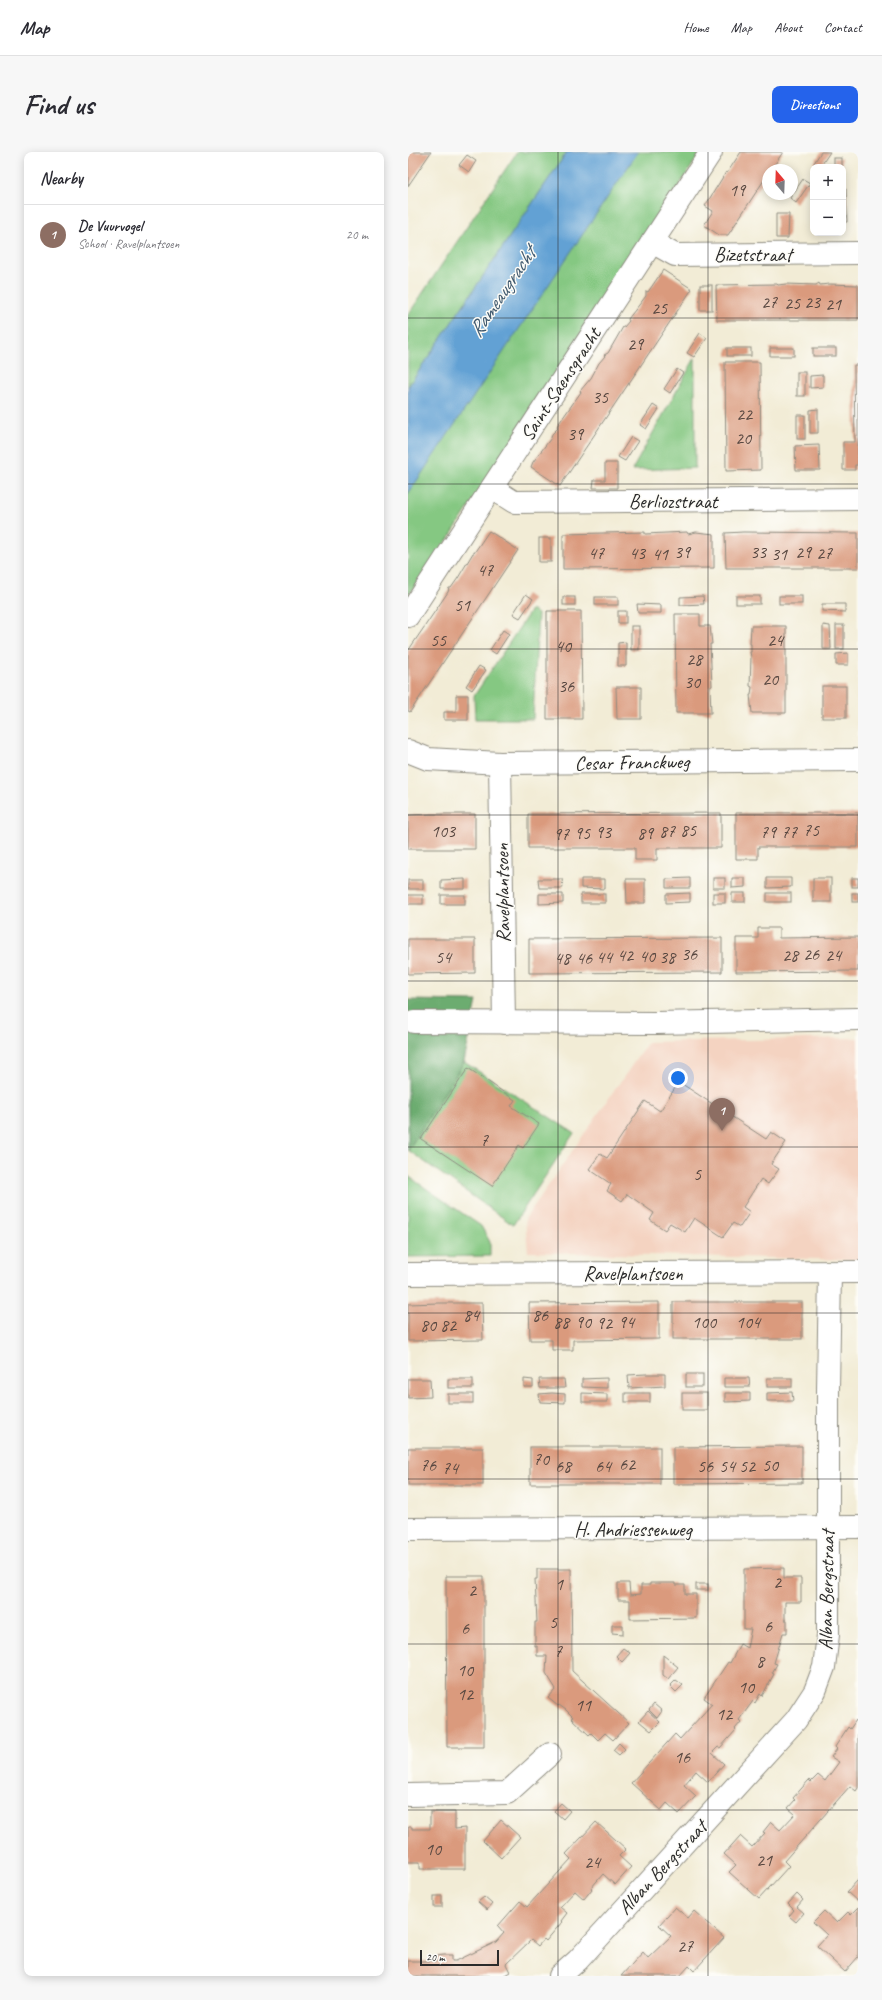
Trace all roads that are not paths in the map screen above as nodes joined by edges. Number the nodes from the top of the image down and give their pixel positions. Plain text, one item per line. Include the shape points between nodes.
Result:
1 (711, 152) edge
2 (652, 242) junction
3 (858, 254) edge
4 (492, 488) junction
5 (858, 499) edge
6 (408, 616) edge
7 (408, 751) edge
8 (858, 760) edge
9 (500, 763) junction
10 (858, 1019) edge
11 (414, 1022) dead end
12 (504, 1023) junction
13 (858, 1272) edge
14 (830, 1273) junction
15 (408, 1274) edge
16 (828, 1527) junction
17 (858, 1527) edge
18 (408, 1529) edge
19 (550, 1754) dead end
20 (408, 1795) edge
21 (560, 1976) edge

1 - 2 street, Saint-Saensgracht
2 - 3 street, Bizetstraat via 675,255
2 - 4 street, Saint-Saensgracht
4 - 5 street, Berliozstraat via 514,502
4 - 6 street, Saint-Saensgracht
7 - 9 street, Cesar Franckweg via 428,758
8 - 9 street, Cesar Franckweg
9 - 12 street, Ravelplantsoen
10 - 12 street
11 - 12 street
13 - 14 street, Ravelplantsoen
14 - 15 street, Ravelplantsoen
14 - 16 street, Alban Bergstraat
16 - 17 street, H. Andriessenweg
16 - 18 street, H. Andriessenweg
16 - 21 street, Alban Bergstraat via 828,1636 824,1668 816,1691 785,1731 578,1960
19 - 20 street via 507,1793

